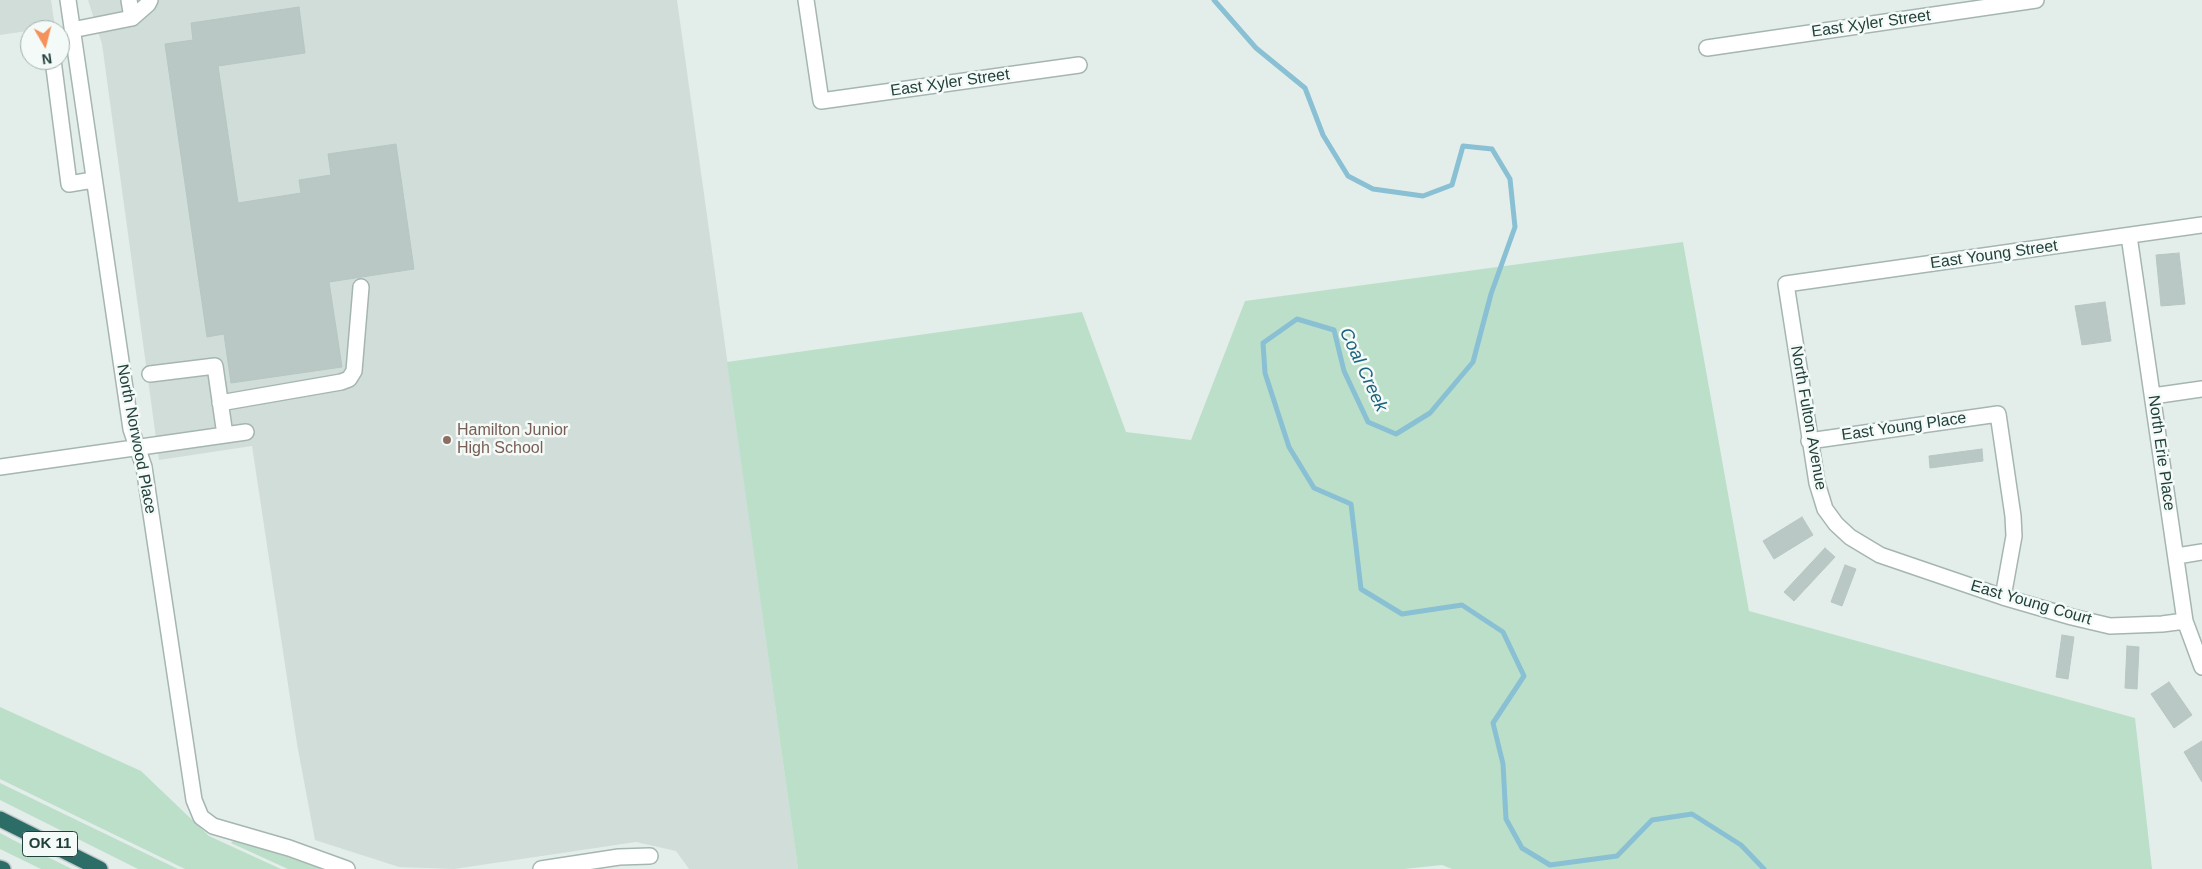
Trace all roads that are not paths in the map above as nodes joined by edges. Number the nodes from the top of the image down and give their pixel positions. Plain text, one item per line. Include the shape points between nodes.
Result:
1 (68, 0) edge
2 (129, 0) edge
3 (150, 0) edge
4 (806, 0) edge
5 (2036, 0) edge
6 (132, 18) junction
7 (68, 20) edge
8 (70, 35) edge
9 (70, 46) edge
10 (1706, 48) dead end
11 (1079, 65) dead end
12 (54, 70) edge
13 (84, 113) junction
14 (61, 116) junction
15 (94, 180) junction
16 (2202, 225) edge
17 (2129, 236) junction
18 (1786, 284) joint
19 (361, 287) dead end
20 (150, 374) dead end
21 (2202, 388) edge
22 (2153, 396) junction
23 (220, 403) junction
24 (246, 432) dead end
25 (225, 435) junction
26 (1809, 441) junction
27 (137, 447) junction
28 (0, 467) edge
29 (2202, 552) edge
30 (1880, 555) joint
31 (2176, 556) junction
32 (2003, 597) junction
33 (2185, 621) junction
34 (2202, 668) edge
35 (0, 819) edge
36 (650, 856) dead end
37 (100, 869) edge
38 (347, 869) edge
39 (541, 869) edge

1 - 7 street, North Norwood Place
2 - 6 street
3 - 6 street
4 - 11 street, East Xyler Street via 821,101
5 - 10 street, East Xyler Street
6 - 8 street
9 - 13 street, North Norwood Place
12 - 14 street
13 - 14 street
13 - 15 street, North Norwood Place
14 - 15 street via 69,184
15 - 27 street, North Norwood Place via 131,429
16 - 17 street, East Young Street
17 - 18 street, East Young Street
17 - 22 street, North Erie Place
18 - 26 street, North Fulton Avenue
19 - 23 street via 354,371 349,379
20 - 23 street via 215,366
21 - 22 street
22 - 31 street, North Erie Place
23 - 25 street
24 - 25 street
25 - 27 street
26 - 30 street, North Fulton Avenue via 1825,509 1850,538
26 - 32 street, East Young Place via 1998,414 2014,536
27 - 28 street
27 - 38 street, North Norwood Place via 144,467 194,800 201,817 213,826
29 - 31 street
30 - 32 street, East Young Court
31 - 33 street, North Erie Place
32 - 33 street, East Young Court via 2110,626
33 - 34 street, North Erie Place
35 - 37 highway, OK 11
36 - 39 street via 619,857

